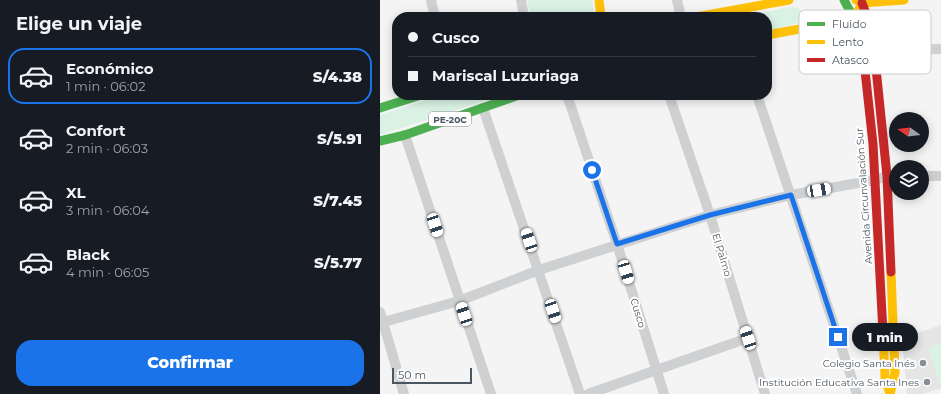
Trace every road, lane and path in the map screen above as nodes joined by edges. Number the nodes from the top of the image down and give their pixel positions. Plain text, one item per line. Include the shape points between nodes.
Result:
1 (431, 0) edge
2 (521, 0) edge
3 (599, 0) edge
4 (677, 0) edge
5 (789, 0) edge
6 (844, 0) edge
7 (904, 0) edge
8 (859, 1) edge
9 (849, 10) edge
10 (434, 12) edge
11 (523, 12) edge
12 (600, 12) edge
13 (680, 12) edge
14 (723, 12) edge
15 (799, 29) edge
16 (772, 34) edge
17 (931, 49) edge
18 (941, 49) edge
19 (865, 74) edge
20 (878, 74) edge
21 (405, 100) edge
22 (505, 100) edge
23 (569, 100) edge
24 (671, 100) edge
25 (760, 100) edge
26 (380, 108) edge
27 (483, 108) junction
28 (405, 134) junction
29 (380, 141) edge
30 (889, 161) edge
31 (889, 176) edge
32 (929, 176) edge
33 (941, 176) edge
34 (875, 180) junction
35 (791, 195) junction
36 (891, 200) edge
37 (710, 215) junction
38 (617, 244) junction
39 (539, 270) junction
40 (460, 301) junction
41 (380, 312) edge
42 (382, 323) edge
43 (748, 338) junction
44 (655, 370) junction
45 (404, 394) edge
46 (490, 394) edge
47 (580, 394) edge
48 (588, 394) edge
49 (664, 394) edge
50 (765, 394) edge
51 (857, 394) edge
52 (890, 394) edge

1 - 10 street
2 - 11 street
3 - 12 main road
4 - 13 street
5 - 14 main road
6 - 9 main road, Avenida Circunvalación Sur
7 - 8 main road
15 - 16 main road
17 - 18 street
19 - 34 main road, Avenida Circunvalación Sur
20 - 30 main road, Avenida Circunvalación Sur
21 - 26 main road
22 - 27 main road, PE-20C
23 - 38 street, Cusco
24 - 37 street, El Palmo
25 - 35 street
27 - 28 main road, PE-20C
27 - 39 street
28 - 29 main road, PE-20C
28 - 40 street
31 - 34 street
32 - 33 street
34 - 35 street
34 - 52 main road, Avenida Circunvalación Sur via 885,378
35 - 37 street
35 - 51 street
36 - 52 main road, Avenida Circunvalación Sur via 895,374
37 - 38 street
37 - 43 street, El Palmo
38 - 39 street
38 - 44 street, Cusco
39 - 40 street
39 - 47 street
40 - 42 street
40 - 46 street
41 - 42 street
42 - 45 street
43 - 44 street
43 - 50 street, El Palmo
44 - 48 street
44 - 49 street, Cusco

